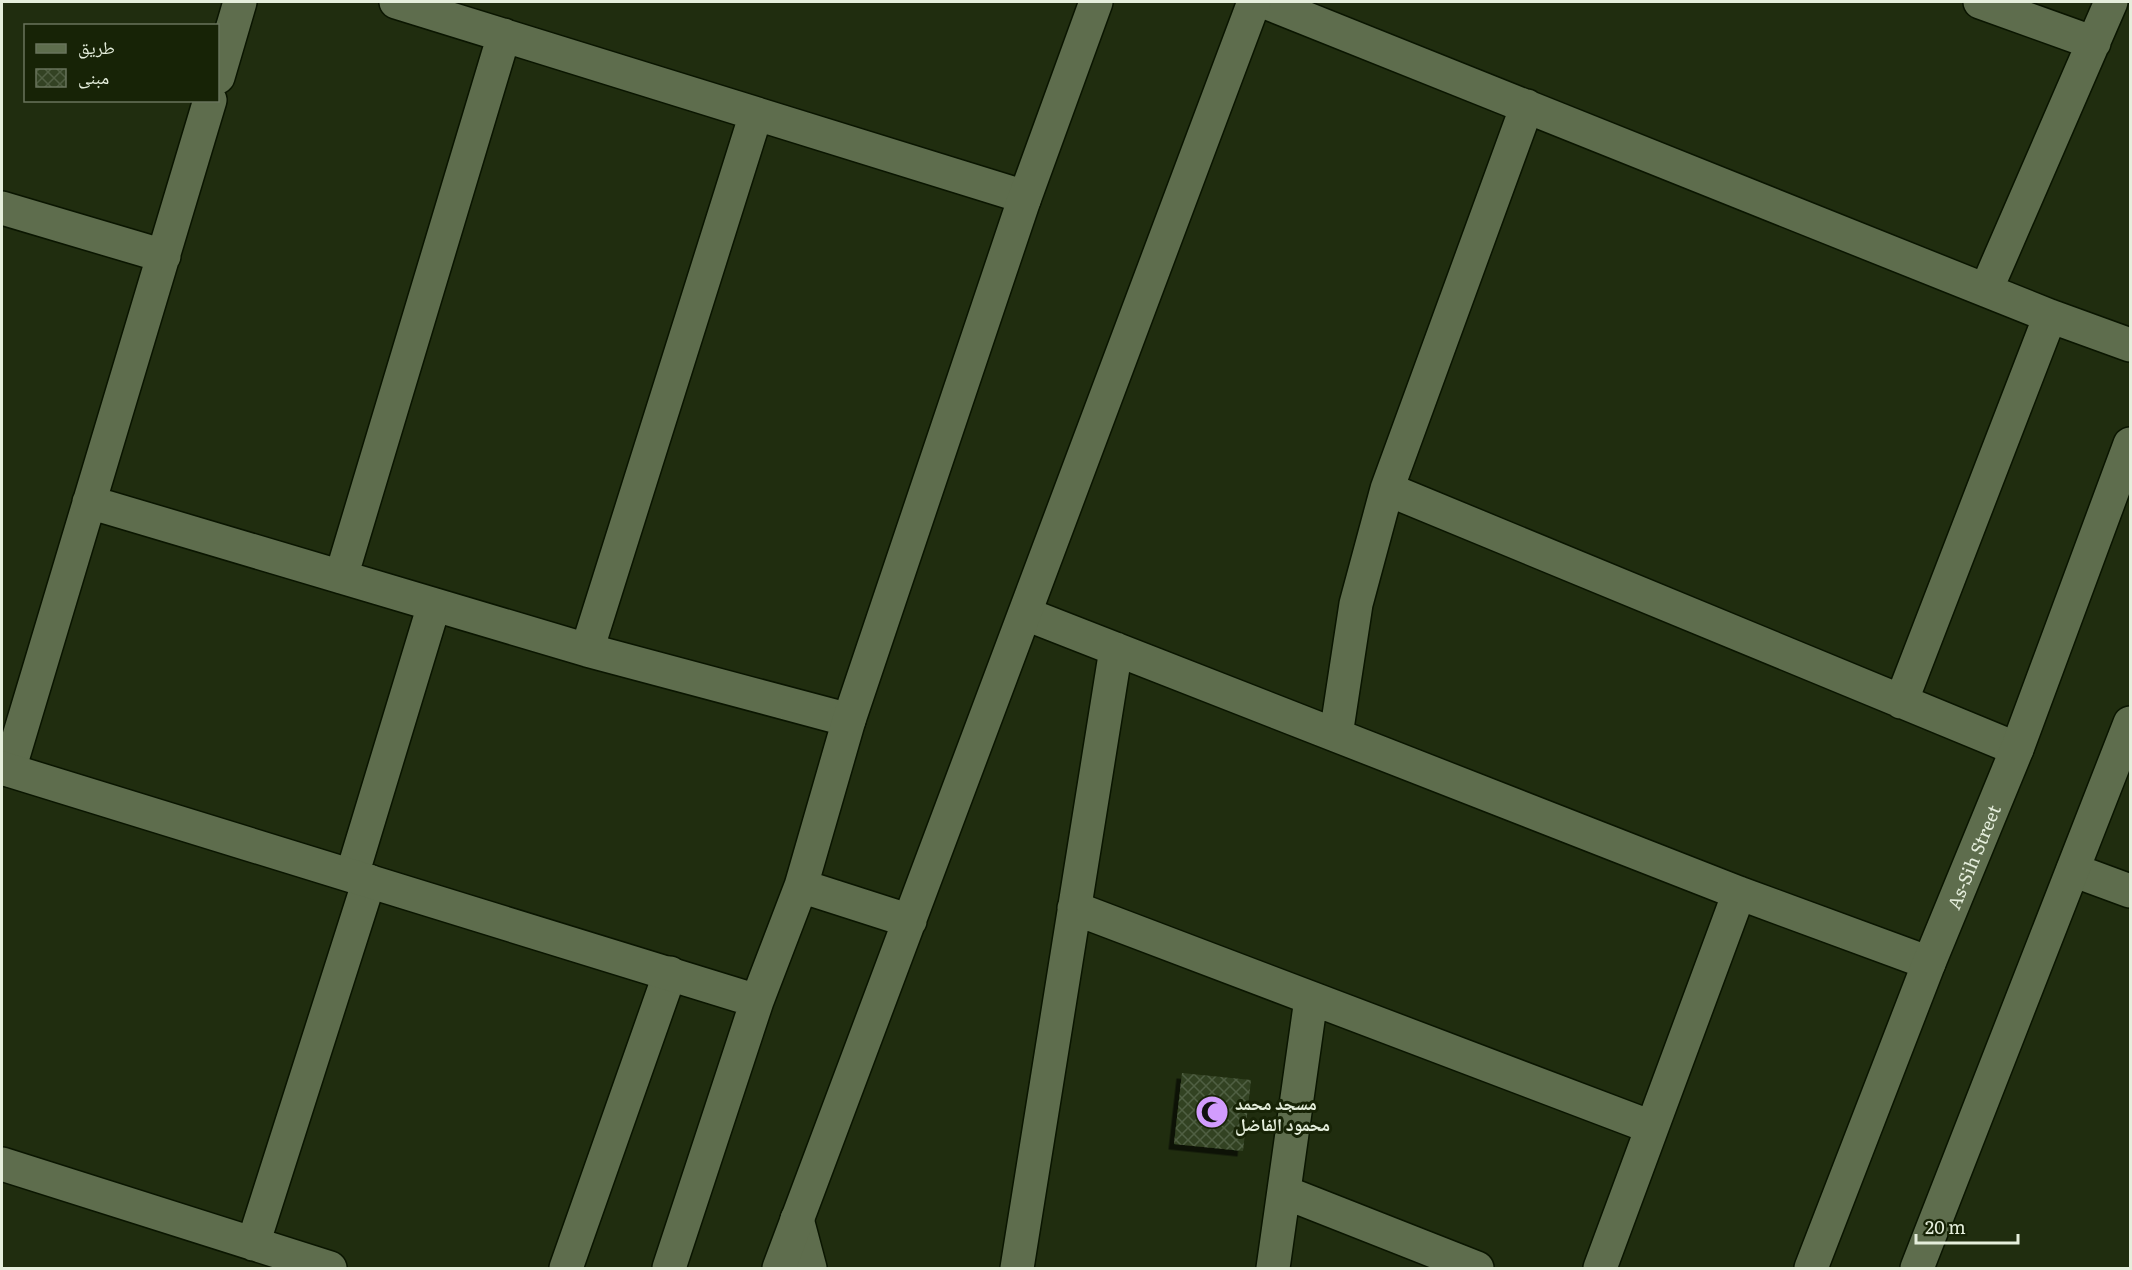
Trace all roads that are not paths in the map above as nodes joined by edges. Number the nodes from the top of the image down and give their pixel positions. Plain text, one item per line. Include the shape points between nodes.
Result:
1 (240, 2) edge
2 (396, 2) edge
3 (1096, 2) edge
4 (1254, 2) edge
5 (1265, 2) edge
6 (1980, 2) edge
7 (2111, 2) edge
8 (504, 35) junction
9 (2094, 43) junction
10 (219, 74) edge
11 (209, 102) edge
12 (1527, 106) junction
13 (756, 114) junction
14 (1024, 200) junction
15 (2, 208) edge
16 (164, 256) junction
17 (1986, 290) junction
18 (2050, 316) junction
19 (2130, 345) edge
20 (2130, 444) edge
21 (1387, 489) junction
22 (89, 502) junction
23 (341, 577) junction
24 (434, 605) junction
25 (1026, 614) junction
26 (1116, 649) junction
27 (586, 650) junction
28 (1901, 702) junction
29 (849, 720) junction
30 (2130, 723) edge
31 (1336, 735) junction
32 (2017, 749) junction
33 (5, 769) edge
34 (2073, 870) junction
35 (361, 878) junction
36 (801, 886) junction
37 (2130, 891) edge
38 (1739, 893) junction
39 (1074, 908) junction
40 (910, 921) junction
41 (1929, 963) junction
42 (670, 973) junction
43 (1311, 999) junction
44 (757, 1001) junction
45 (1652, 1127) junction
46 (2, 1164) edge
47 (1284, 1192) junction
48 (797, 1219) junction
49 (253, 1244) junction
50 (330, 1269) edge
51 (566, 1269) edge
52 (669, 1269) edge
53 (779, 1269) edge
54 (810, 1269) edge
55 (1017, 1269) edge
56 (1274, 1269) edge
57 (1477, 1269) edge
58 (1599, 1269) edge
59 (1811, 1269) edge
60 (1917, 1269) edge

1 - 10 street
2 - 8 street
3 - 14 street
4 - 25 street
5 - 12 street
6 - 9 street
7 - 9 street
8 - 13 street
8 - 23 street
9 - 17 street
11 - 16 street
12 - 17 street
12 - 21 street
13 - 14 street
13 - 27 street
14 - 29 street
15 - 16 street
16 - 22 street
17 - 18 street
18 - 19 street
18 - 28 street
20 - 32 street, As-Sih Street
21 - 28 street
21 - 31 street via 1356,604
22 - 23 street
22 - 33 street
23 - 24 street
24 - 27 street
24 - 35 street
25 - 26 street
25 - 40 street
26 - 31 street
26 - 39 street
27 - 29 street
28 - 32 street
29 - 36 street
30 - 34 street
31 - 38 street
32 - 41 street, As-Sih Street
33 - 35 street
34 - 37 street
34 - 60 street
35 - 42 street
35 - 49 street
36 - 40 street
36 - 44 street
38 - 41 street
38 - 45 street
39 - 43 street
39 - 55 street
40 - 48 street
41 - 59 street, As-Sih Street
42 - 44 street
42 - 51 street
43 - 45 street
43 - 47 street
44 - 52 street
45 - 58 street
46 - 49 street
47 - 56 street
47 - 57 street
48 - 53 street
48 - 54 street
49 - 50 street

